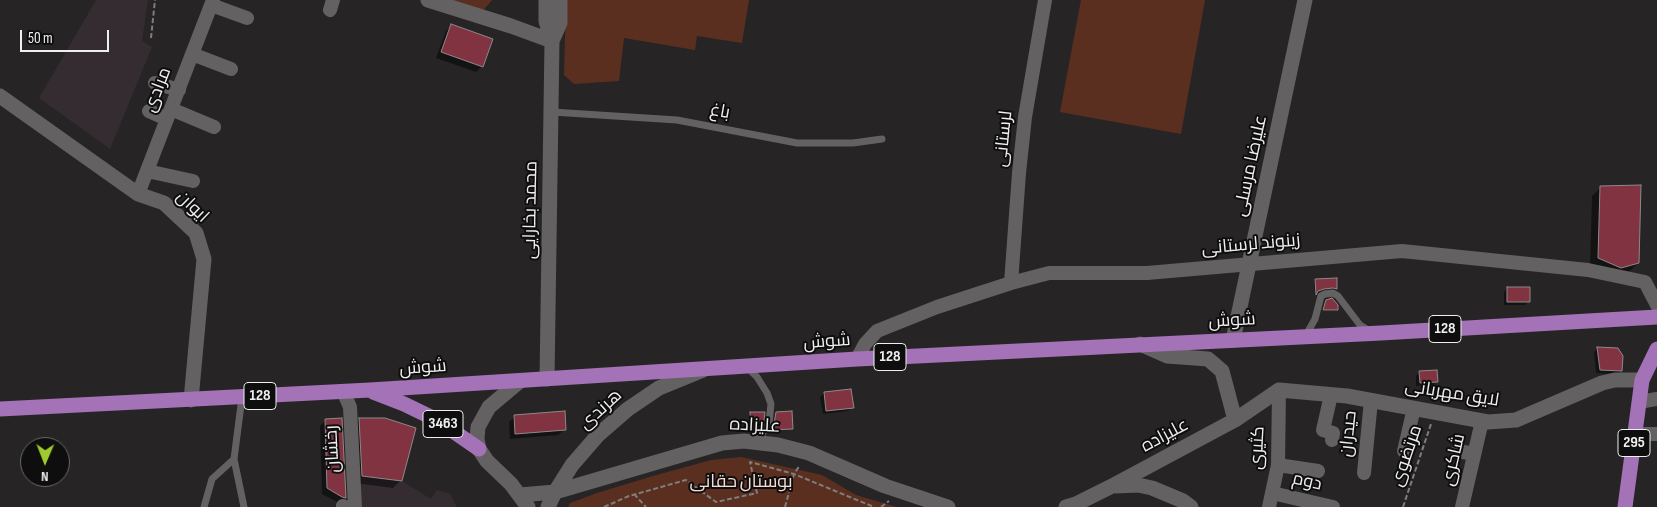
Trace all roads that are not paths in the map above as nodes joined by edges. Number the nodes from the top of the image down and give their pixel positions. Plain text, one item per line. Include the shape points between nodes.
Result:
1 (428, 0) edge
2 (546, 0) edge
3 (560, 0) edge
4 (1045, 0) edge
5 (1305, 0) edge
6 (212, 3) edge
7 (246, 18) dead end
8 (552, 41) junction
9 (192, 54) junction
10 (231, 69) dead end
11 (155, 83) dead end
12 (179, 90) junction
13 (0, 96) edge
14 (149, 111) dead end
15 (552, 112) junction
16 (169, 114) junction
17 (214, 127) dead end
18 (882, 139) dead end
19 (147, 171) junction
20 (193, 181) dead end
21 (138, 194) junction
22 (1249, 263) junction
23 (1011, 283) junction
24 (1657, 304) edge
25 (1657, 317) edge
26 (1381, 333) junction
27 (1306, 335) junction
28 (1233, 340) junction
29 (1140, 344) junction
30 (1657, 350) edge
31 (857, 358) junction
32 (747, 367) junction
33 (705, 369) junction
34 (547, 379) junction
35 (1642, 380) junction
36 (520, 381) junction
37 (370, 390) junction
38 (1279, 390) junction
39 (343, 391) junction
40 (1331, 395) junction
41 (242, 397) junction
42 (191, 400) junction
43 (1371, 400) junction
44 (1657, 400) edge
45 (1639, 402) junction
46 (1414, 408) junction
47 (0, 409) edge
48 (1235, 420) junction
49 (1482, 422) junction
50 (1635, 434) junction
51 (1657, 434) edge
52 (761, 436) dead end
53 (1332, 440) dead end
54 (479, 449) junction
55 (1404, 451) dead end
56 (1458, 451) dead end
57 (1474, 454) junction
58 (234, 459) junction
59 (1278, 465) junction
60 (1318, 471) dead end
61 (1364, 473) dead end
62 (1110, 487) junction
63 (555, 492) junction
64 (1272, 493) junction
65 (524, 501) edge
66 (204, 507) edge
67 (244, 507) edge
68 (348, 507) edge
69 (548, 507) edge
70 (948, 507) edge
71 (1066, 507) edge
72 (1191, 507) edge
73 (1269, 507) edge
74 (1333, 507) edge
75 (1462, 507) edge
76 (1626, 507) edge

1 - 8 street
2 - 8 street, محمد بخارایی via 546,21
3 - 8 street, محمد بخارایی via 560,23
4 - 23 street, لرستانی via 1025,117
5 - 22 street, علیرضا مرسلی
6 - 7 street
6 - 9 street, مرادی
8 - 15 street, محمد بخارایی
9 - 10 street
9 - 12 street, مرادی
11 - 12 street
12 - 16 street, مرادی
13 - 21 street, ایوان
14 - 16 street
15 - 18 lane, باغ via 677,120 797,143 853,143
15 - 34 street, محمد بخارایی
16 - 17 street
16 - 19 street, مرادی
19 - 20 street
19 - 21 street, مرادی
21 - 42 street, ایوان via 164,203 196,233 204,260
22 - 23 street, زینوند لرستانی via 1147,273 1049,273
22 - 24 street, زینوند لرستانی via 1402,250 1598,272 1645,282
22 - 28 street, علیرضا مرسلی
23 - 31 street, زینوند لرستانی via 877,331
25 - 26 main road, شوش / 128
26 - 27 main road, شوش / 128
26 - 27 lane via 1360,325 1333,293 1321,296 1315,319
27 - 28 main road, شوش / 128
28 - 29 main road, شوش / 128
29 - 31 main road, شوش / 128
29 - 48 street via 1167,356 1208,359 1222,371
30 - 35 main road, 295
31 - 32 main road, شوش / 128
32 - 33 main road, شوش / 128
32 - 52 lane via 768,393 771,404 770,423
33 - 34 main road, شوش / 128
33 - 63 street, هرندی via 659,388 628,409 572,465
34 - 36 main road, شوش / 128
35 - 45 main road, 295
35 - 49 street, لایق مهربانی via 1602,382 1516,420
36 - 37 main road, شوش / 128
36 - 54 street, 3463 via 489,407 482,418 478,428
37 - 39 main road, شوش / 128
37 - 54 main road, 3463 via 437,420
38 - 40 street, لایق مهربانی
38 - 48 street, علیزاده
38 - 59 street, کثیری
39 - 41 main road, شوش / 128
39 - 68 street, رخشان via 350,407
40 - 43 street, لایق مهربانی
40 - 53 street via 1323,430 1334,433
41 - 42 main road, شوش / 128
41 - 58 lane
42 - 47 main road, شوش / 128
43 - 46 street, لایق مهربانی
43 - 61 street, حیدران
44 - 45 street
45 - 50 main road, 295
46 - 49 street, لایق مهربانی
46 - 55 street
48 - 62 street, علیزاده
49 - 57 street, شاکری
50 - 51 street
50 - 76 main road, 295
54 - 65 street, 3463
56 - 57 street
57 - 75 street, شاکری
58 - 66 lane via 212,479
58 - 67 lane
59 - 60 street
59 - 64 street, کثیری
62 - 71 street, علیزاده
62 - 72 street via 1138,484
63 - 65 street, علیزاده
63 - 69 street, هرندی
63 - 70 street, علیزاده via 722,442 744,441 792,448 885,486
64 - 73 street, کثیری
64 - 74 street, دوم

